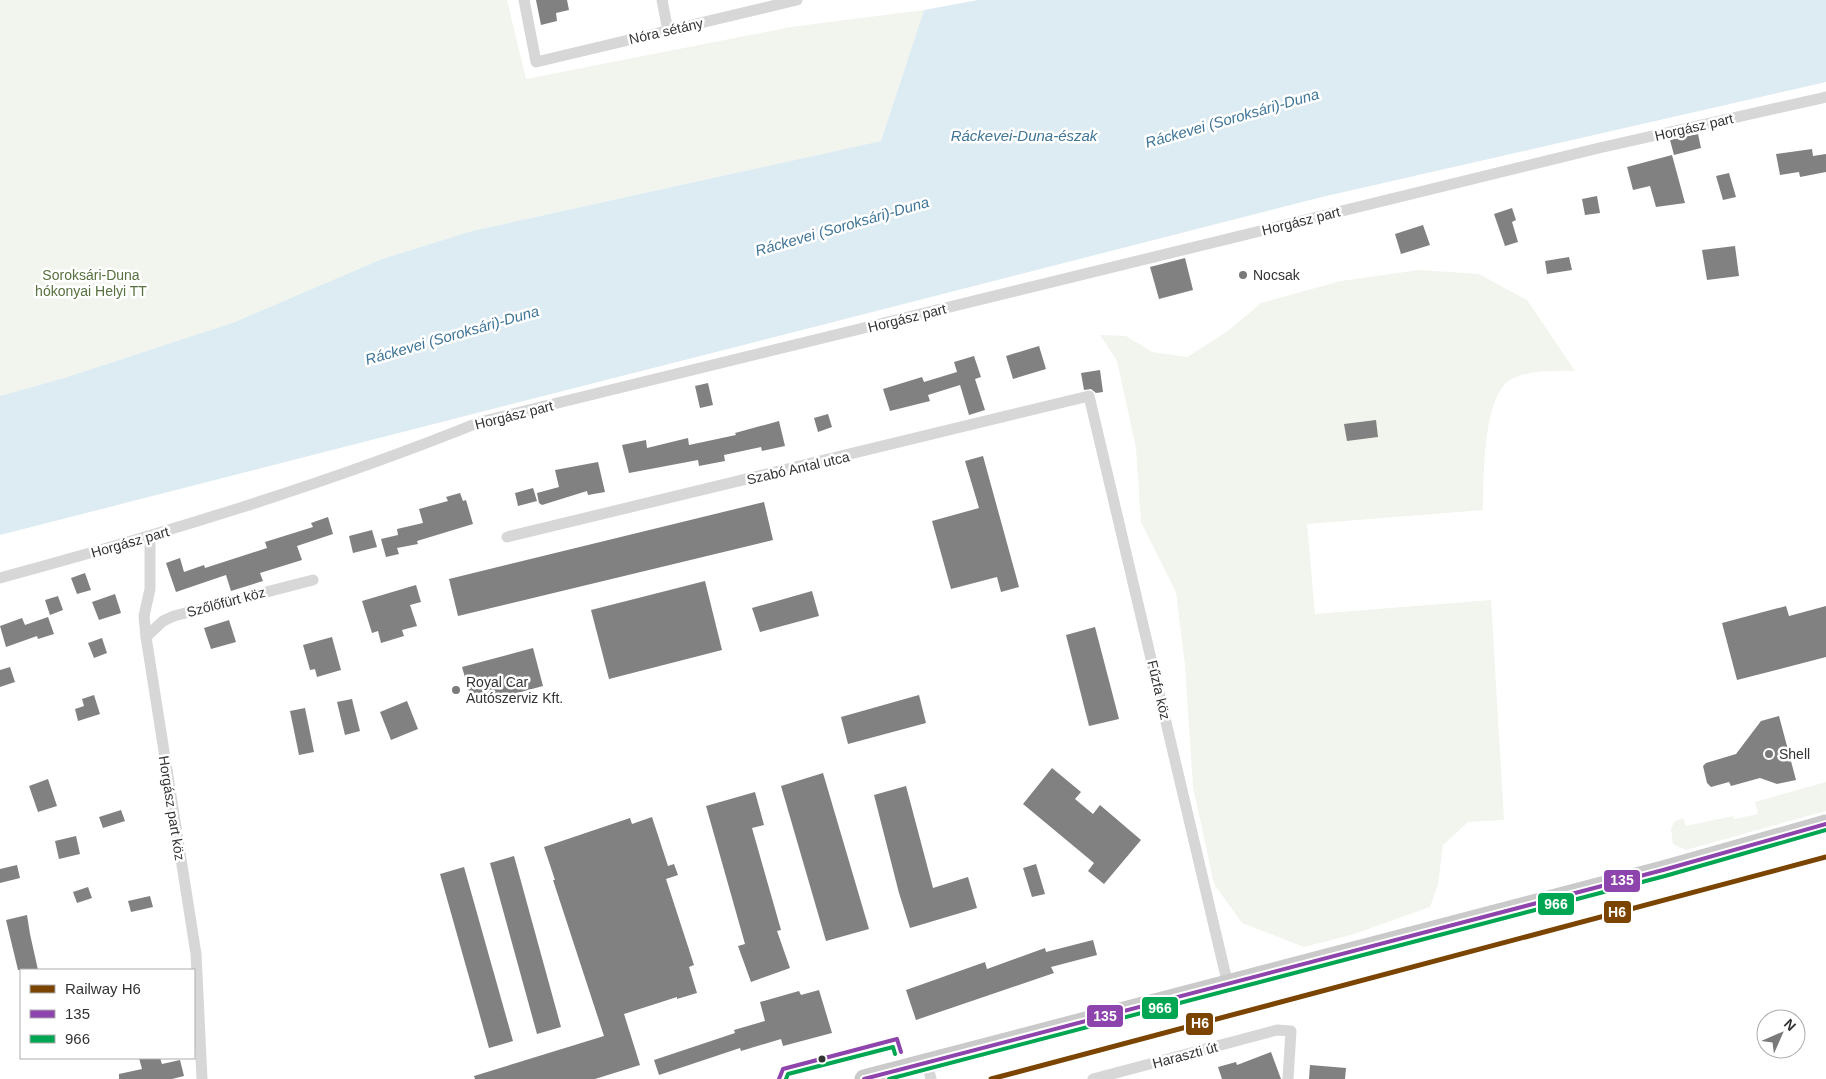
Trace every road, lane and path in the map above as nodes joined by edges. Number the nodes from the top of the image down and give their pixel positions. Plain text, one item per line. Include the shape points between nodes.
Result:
1 (524, 0) edge
2 (662, 0) edge
3 (791, 1) edge
4 (668, 31) junction
5 (1826, 97) edge
6 (1089, 396) joint
7 (150, 537) junction
8 (507, 537) dead end
9 (0, 578) edge
10 (313, 580) dead end
11 (146, 637) junction
12 (1826, 824) edge
13 (1228, 985) junction
14 (929, 1071) edge
15 (1109, 1077) edge
16 (202, 1079) edge
17 (864, 1079) edge
18 (1092, 1079) edge
19 (1288, 1079) edge

1 - 4 street, Nóra sétány via 536,62
2 - 4 street
3 - 4 street, Nóra sétány
5 - 7 street, Horgász part via 1599,148 480,422 409,451
6 - 8 street, Szabó Antal utca
6 - 13 street, Fűzfa köz
7 - 9 street, Horgász part
7 - 11 street, Horgász part köz via 150,589 144,616
10 - 11 street, Szőlőfürt köz via 174,616 163,621
11 - 16 street, Horgász part köz via 196,954
12 - 13 main road
13 - 14 main road
14 - 17 main road
15 - 18 street, Haraszti út
15 - 19 street, Haraszti út via 1276,1030 1291,1031

